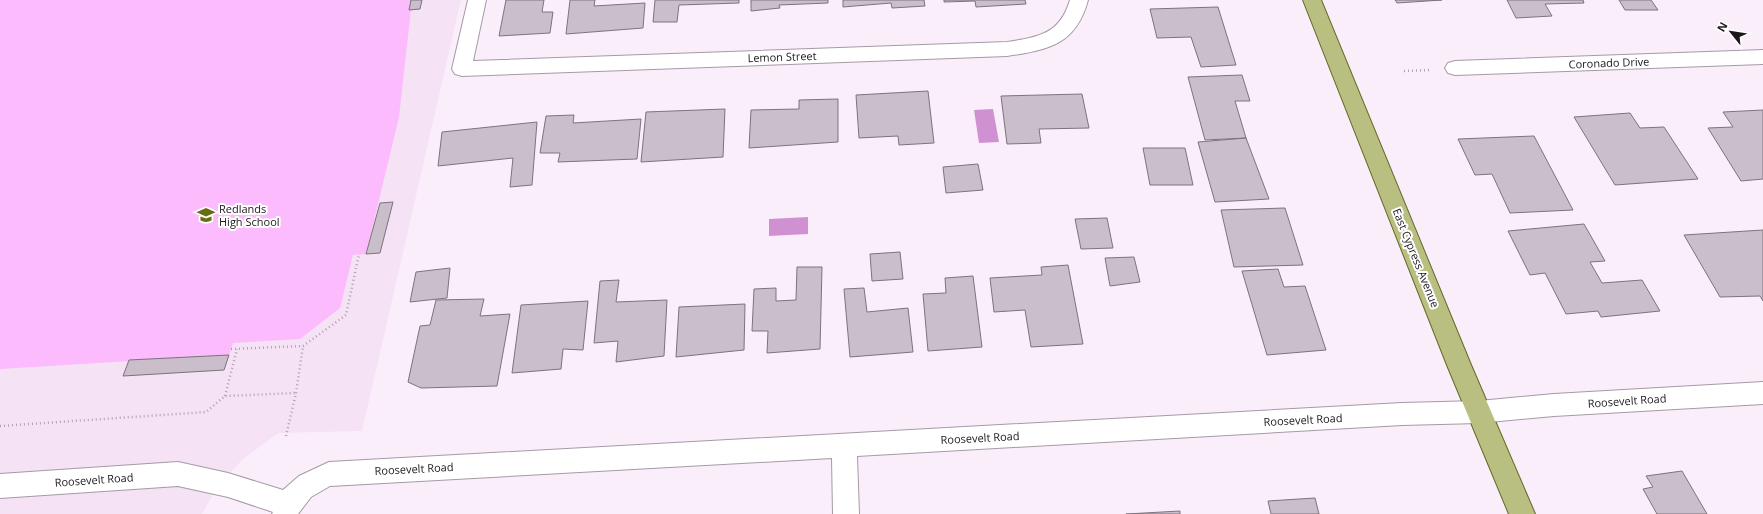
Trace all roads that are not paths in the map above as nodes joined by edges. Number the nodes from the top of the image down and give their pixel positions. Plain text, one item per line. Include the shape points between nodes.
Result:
1 (477, 0) edge
2 (1079, 0) edge
3 (1312, 0) edge
4 (1763, 57) edge
5 (1455, 68) dead end
6 (1763, 393) edge
7 (1479, 412) junction
8 (844, 446) junction
9 (0, 486) edge
10 (286, 509) edge
11 (846, 514) edge
12 (1522, 514) edge

1 - 2 street, Lemon Street via 462,69 1007,49 1036,45 1054,37 1066,28 1078,8
3 - 7 main road, East Cypress Avenue
4 - 5 street, Coronado Drive
6 - 7 street, Roosevelt Road
7 - 8 street, Roosevelt Road via 1402,414
7 - 12 main road, East Cypress Avenue
8 - 10 street, Roosevelt Road via 329,474 307,484
8 - 11 street
9 - 10 street, Roosevelt Road via 178,474 228,485

